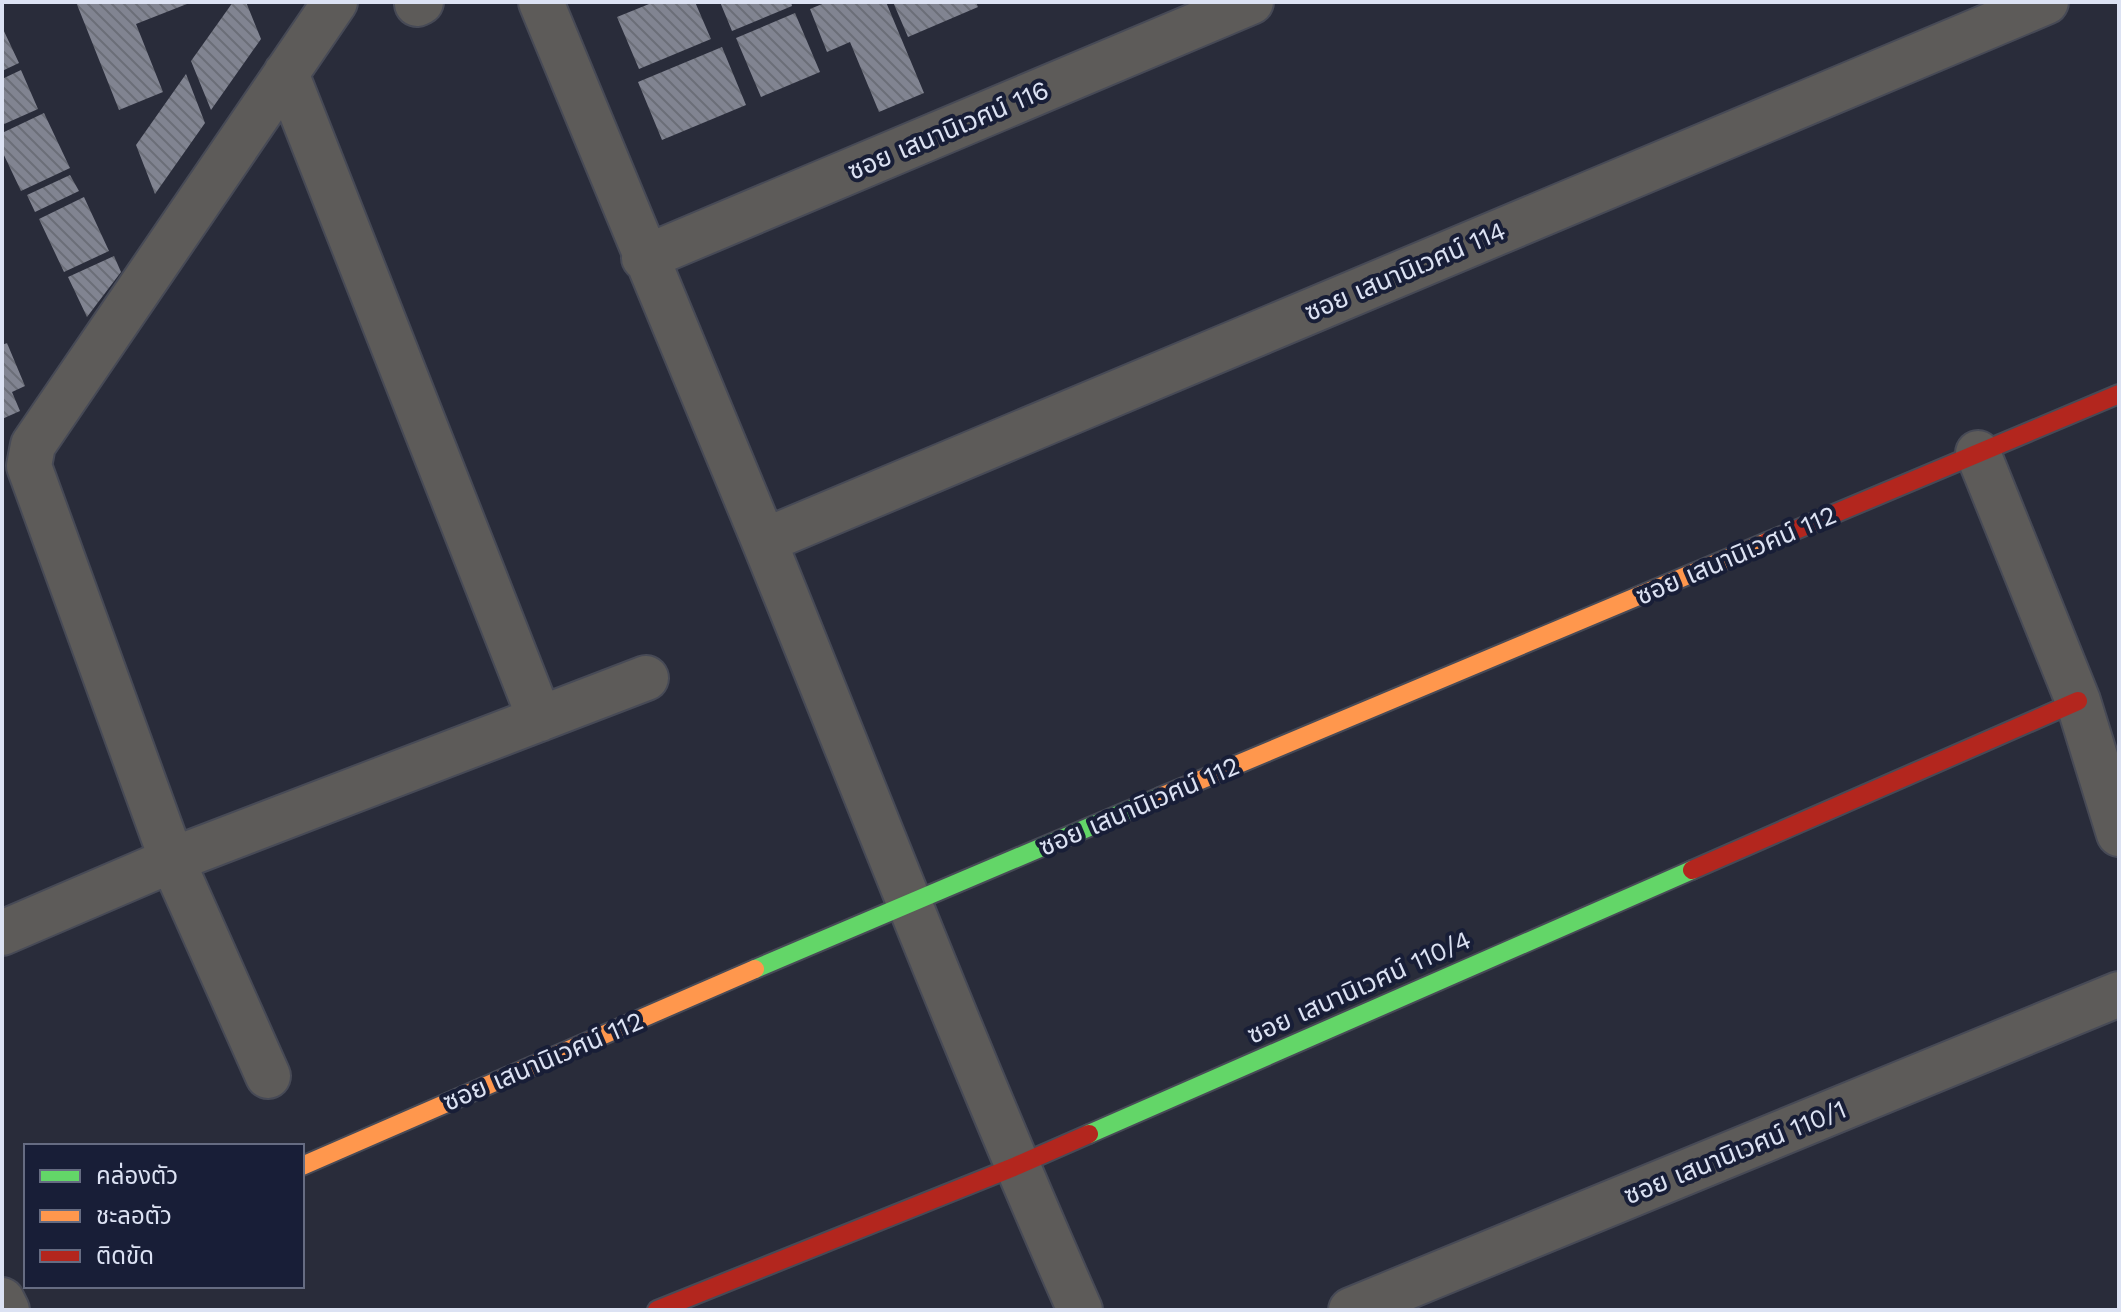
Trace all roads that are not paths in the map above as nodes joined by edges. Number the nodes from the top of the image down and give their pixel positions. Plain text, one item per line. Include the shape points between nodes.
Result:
1 (335, 2) edge
2 (541, 2) edge
3 (1251, 2) edge
4 (2046, 2) edge
5 (286, 73) junction
6 (644, 258) junction
7 (2119, 394) edge
8 (1978, 453) junction
9 (15, 471) edge
10 (764, 541) junction
11 (646, 678) dead end
12 (2078, 701) junction
13 (540, 719) junction
14 (2119, 834) edge
15 (172, 860) junction
16 (911, 901) junction
17 (2, 933) edge
18 (2119, 994) edge
19 (268, 1076) dead end
20 (304, 1165) edge
21 (1016, 1166) junction
22 (2, 1300) edge
23 (7, 1310) edge
24 (657, 1310) edge
25 (1080, 1310) edge
26 (1351, 1310) edge

1 - 5 street
2 - 6 street
3 - 6 street, ซอย เสนานิเวศน์ 116
4 - 10 street, ซอย เสนานิเวศน์ 114
5 - 9 street
5 - 13 street
6 - 10 street
7 - 8 street, ซอย เสนานิเวศน์ 112
8 - 12 street
8 - 16 street, ซอย เสนานิเวศน์ 112
9 - 15 street
10 - 16 street
11 - 13 street
12 - 14 street
12 - 21 street, ซอย เสนานิเวศน์ 110/4
13 - 15 street
15 - 17 street
15 - 19 street
16 - 20 street, ซอย เสนานิเวศน์ 112
16 - 21 street
18 - 26 street, ซอย เสนานิเวศน์ 110/1
21 - 24 street, ซอย เสนานิเวศน์ 110/4
21 - 25 street
22 - 23 street

